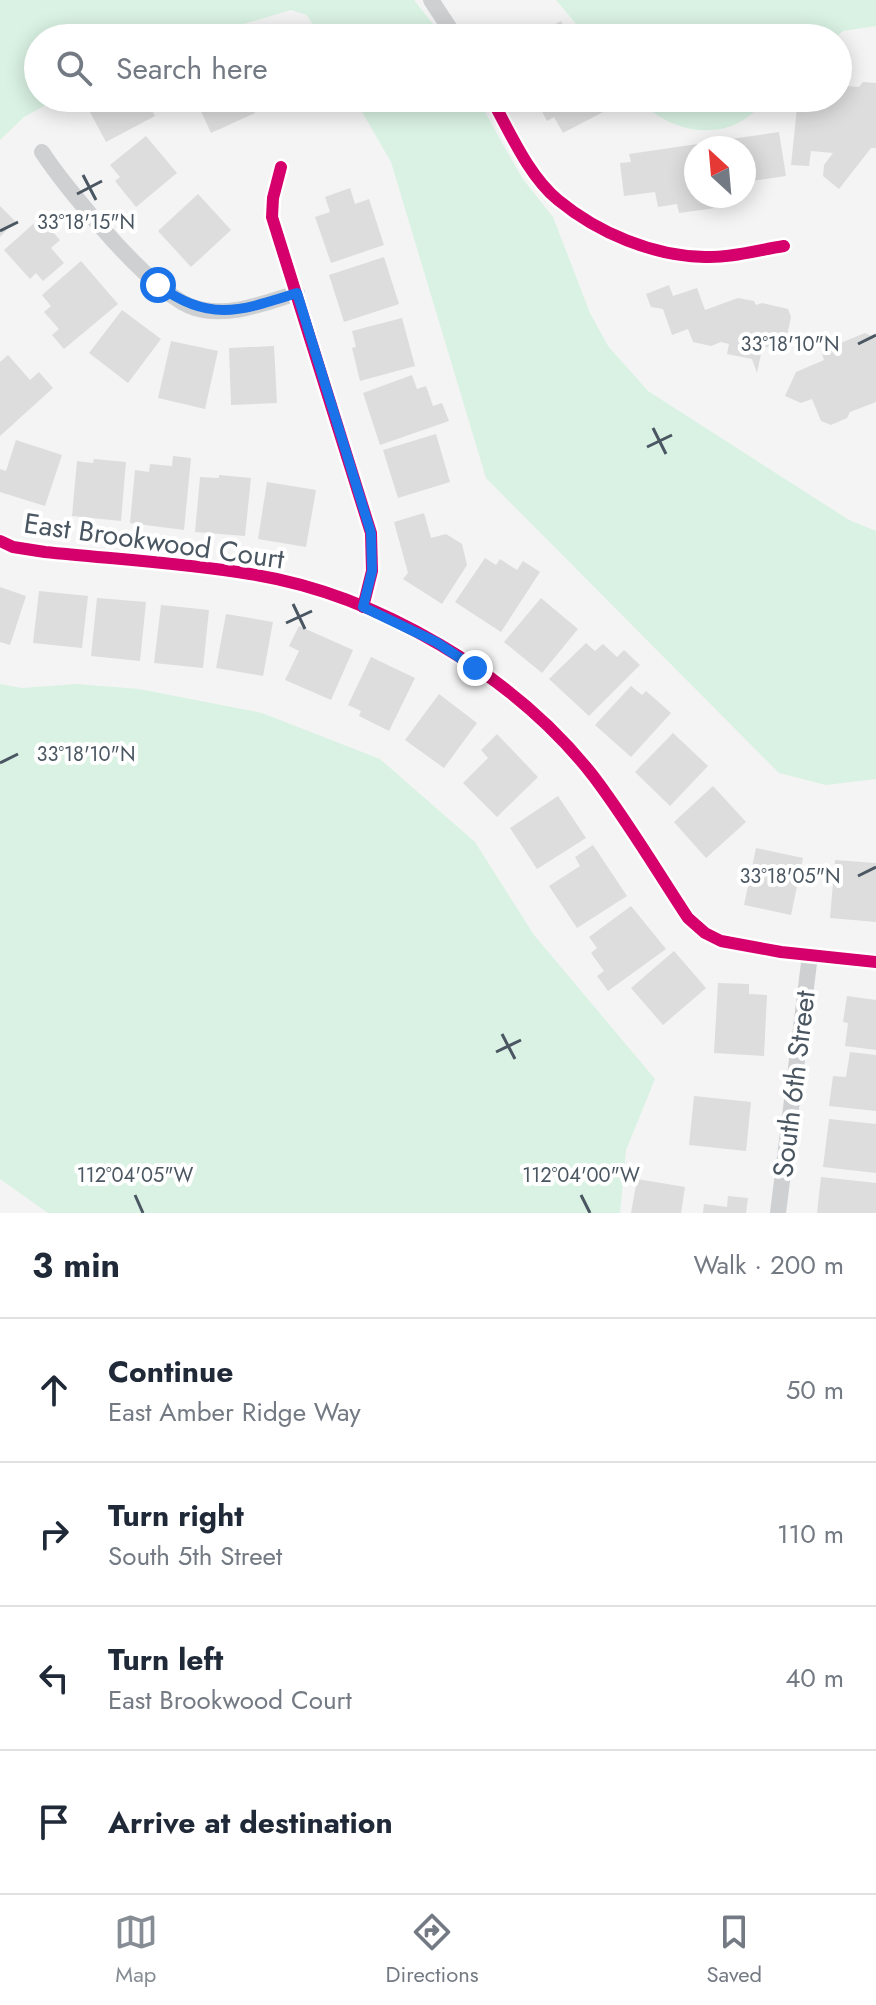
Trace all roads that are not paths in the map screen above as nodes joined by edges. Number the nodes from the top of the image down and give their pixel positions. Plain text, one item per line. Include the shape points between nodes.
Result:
1 (431, 0) edge
2 (447, 24) edge
3 (499, 112) edge
4 (42, 152) dead end
5 (281, 167) dead end
6 (784, 246) dead end
7 (297, 293) junction
8 (0, 541) edge
9 (363, 607) junction
10 (810, 955) junction
11 (876, 962) edge
12 (778, 1213) edge

1 - 2 street
3 - 6 street via 557,199 603,230 665,252 705,257
4 - 7 street via 77,201 177,299 195,308 239,310
5 - 7 street via 272,217
7 - 9 street via 371,533 372,571
8 - 9 street, East Brookwood Court via 45,552 251,574
9 - 10 street, East Brookwood Court via 436,642 516,699 557,736 593,775 688,918 705,933 721,941
10 - 11 street, East Brookwood Court
10 - 12 street, South 6th Street

